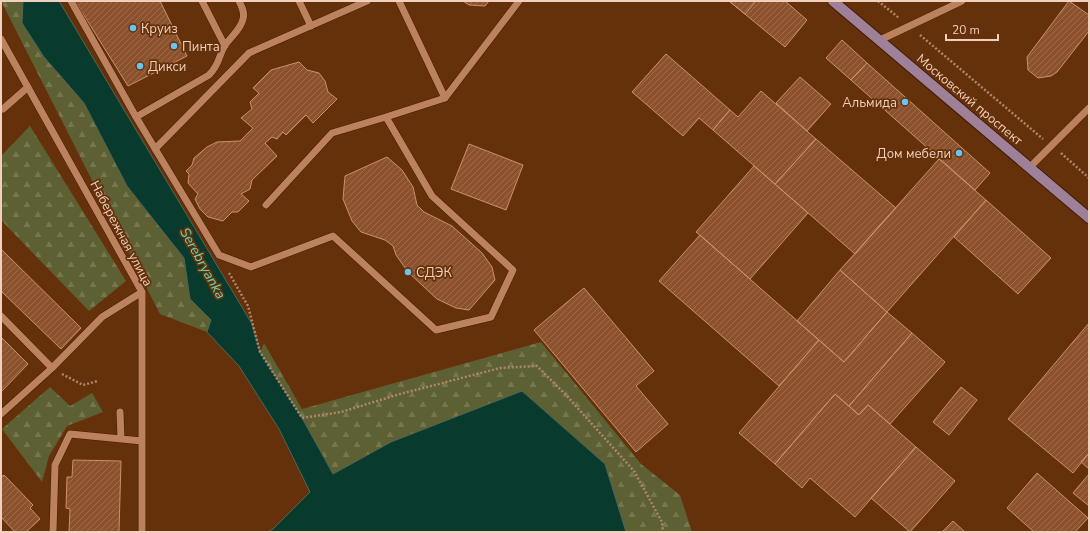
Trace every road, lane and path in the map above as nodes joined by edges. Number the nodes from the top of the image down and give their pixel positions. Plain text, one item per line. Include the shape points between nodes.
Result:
1 (71, 1) edge
2 (202, 1) edge
3 (239, 1) edge
4 (299, 1) edge
5 (367, 1) edge
6 (399, 1) edge
7 (519, 1) edge
8 (833, 1) edge
9 (878, 1) edge
10 (962, 1) edge
11 (311, 26) junction
12 (909, 26) junction
13 (1, 39) edge
14 (880, 40) junction
15 (225, 46) junction
16 (28, 87) junction
17 (444, 98) junction
18 (1089, 108) edge
19 (3, 109) dead end
20 (386, 116) junction
21 (136, 117) junction
22 (1052, 146) junction
23 (155, 149) junction
24 (1030, 167) junction
25 (1089, 178) edge
26 (266, 205) dead end
27 (1089, 218) edge
28 (219, 254) junction
29 (142, 292) junction
30 (1, 316) edge
31 (52, 368) junction
32 (64, 375) dead end
33 (98, 381) dead end
34 (120, 412) dead end
35 (1, 414) edge
36 (121, 438) junction
37 (142, 441) junction
38 (53, 532) edge
39 (142, 532) edge
40 (663, 532) edge

1 - 21 street
2 - 15 street
3 - 15 street via 244,18
4 - 11 street
5 - 11 street
6 - 17 street
7 - 17 street
8 - 14 main road, Московский проспект
9 - 12 path
10 - 12 street
11 - 23 street via 249,52
12 - 14 street
12 - 22 path
13 - 16 street, Набережная улица
14 - 24 main road, Московский проспект
15 - 21 street via 219,63 209,75
16 - 19 street
16 - 29 street, Набережная улица
17 - 20 street
18 - 22 street
20 - 26 street via 332,134
20 - 28 street via 432,196 513,270 491,317 436,330 333,236 251,267
21 - 23 street
22 - 24 street
22 - 25 path
23 - 28 street
24 - 27 main road, Московский проспект
28 - 40 path via 248,306 260,352 302,418 341,412 500,368 537,366 634,471 662,522
29 - 31 street via 102,317
29 - 37 street, Набережная улица
30 - 31 street
31 - 35 street
32 - 33 path via 83,385
34 - 36 street
36 - 37 street
36 - 38 street via 70,434 55,464
37 - 39 street, Набережная улица

